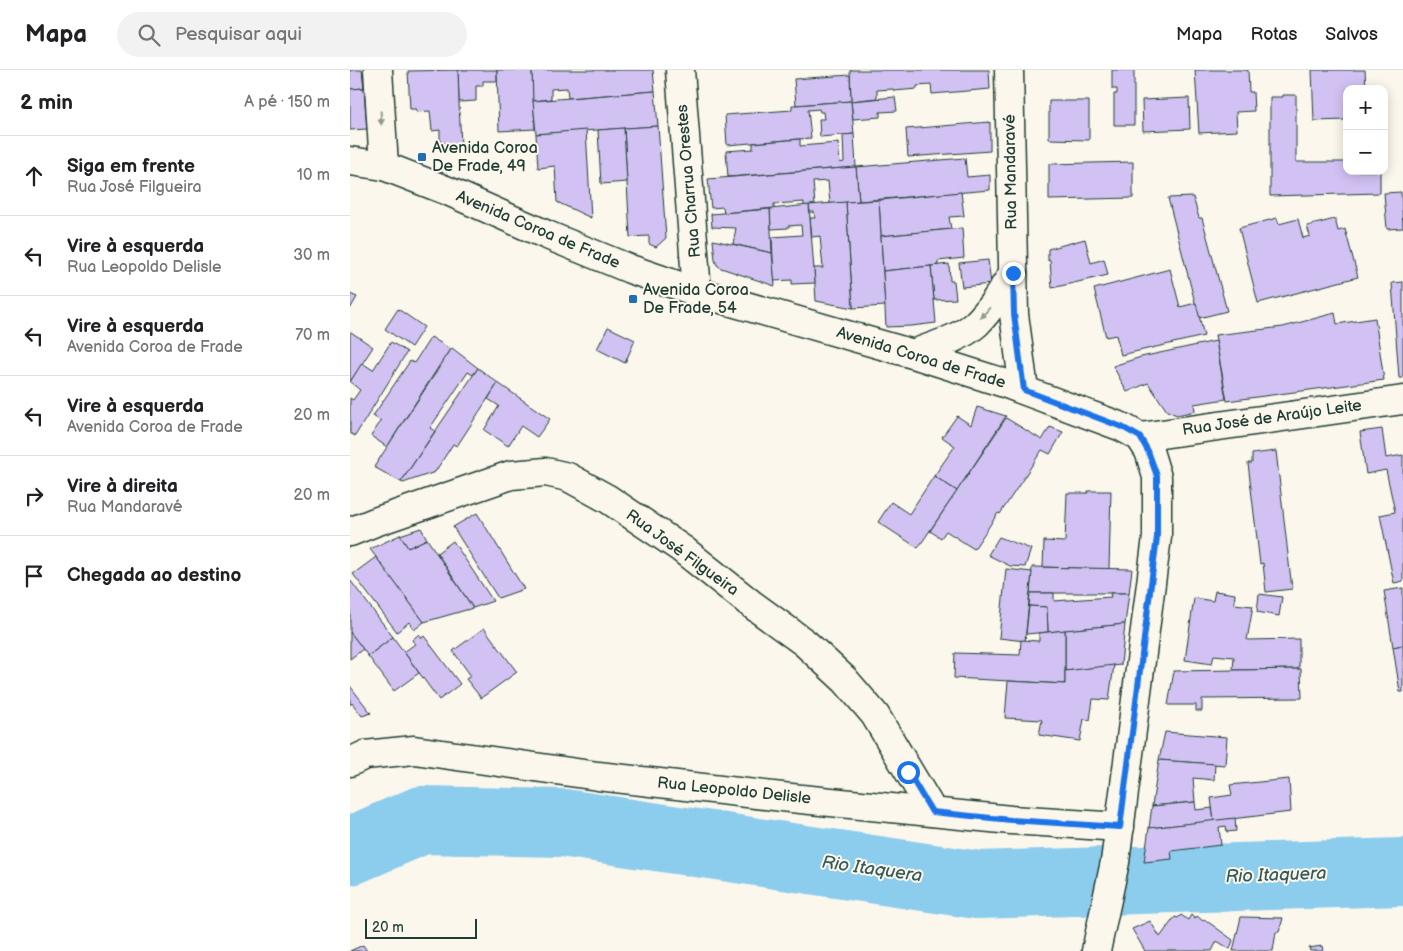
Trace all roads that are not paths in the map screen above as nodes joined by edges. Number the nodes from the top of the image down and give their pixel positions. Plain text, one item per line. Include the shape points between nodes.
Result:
1 (378, 70) edge
2 (680, 70) edge
3 (1009, 70) edge
4 (350, 162) edge
5 (384, 166) junction
6 (1013, 273) junction
7 (697, 292) junction
8 (913, 354) junction
9 (1024, 390) junction
10 (1403, 400) edge
11 (1140, 437) junction
12 (350, 507) edge
13 (362, 527) edge
14 (350, 762) edge
15 (932, 812) junction
16 (1120, 827) junction
17 (1097, 945) edge

1 -> 5 street
2 - 7 street, Rua Charrua Orestes
3 - 6 street, Rua Mandaravé
4 - 5 street, Avenida Coroa de Frade
5 - 7 street, Avenida Coroa de Frade via 630,269
6 -> 8 street via 995,303 975,325
6 - 9 street, Rua Mandaravé via 1015,323
7 - 8 street, Avenida Coroa de Frade
8 - 9 street, Avenida Coroa de Frade
9 - 11 street, Avenida Coroa de Frade via 1122,427
10 - 11 street, Rua José de Araújo Leite
11 - 16 street via 1157,476 1157,537
12 - 13 street
13 - 15 street, Rua José Filgueira via 510,475 546,472 568,476 682,549 805,643 845,680 875,715
14 - 15 street, Rua Leopoldo Delisle via 365,755 414,750 598,776
15 - 16 street, Rua Leopoldo Delisle
16 - 17 street

